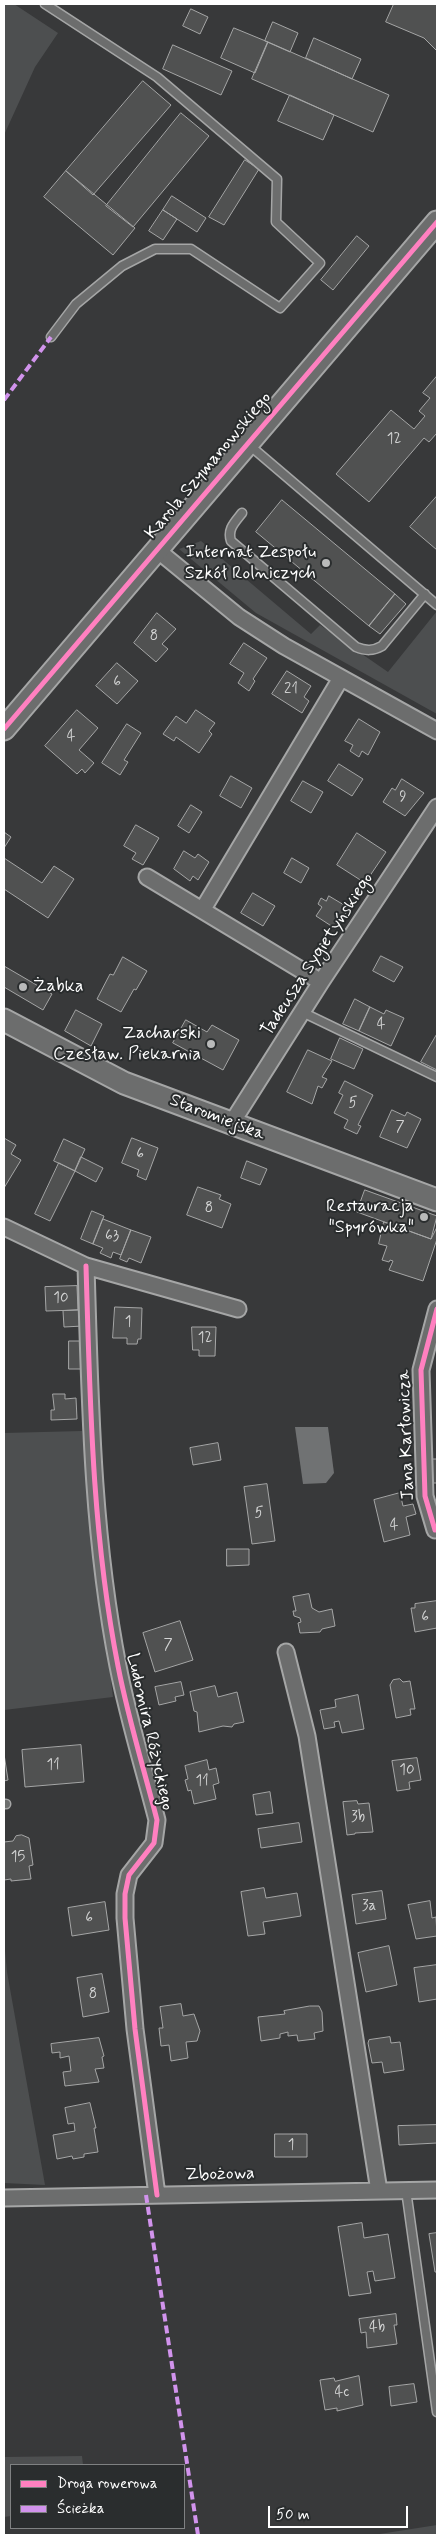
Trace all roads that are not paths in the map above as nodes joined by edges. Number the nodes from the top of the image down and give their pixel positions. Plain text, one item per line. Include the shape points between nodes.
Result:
1 (45, 4) edge
2 (437, 222) edge
3 (52, 337) dead end
4 (247, 443) junction
5 (242, 513) dead end
6 (156, 550) junction
7 (425, 594) junction
8 (437, 604) edge
9 (341, 678) junction
10 (4, 730) edge
11 (437, 732) edge
12 (437, 807) edge
13 (147, 877) dead end
14 (203, 909) junction
15 (322, 982) junction
16 (302, 1012) junction
17 (4, 1020) edge
18 (437, 1077) edge
19 (231, 1124) junction
20 (437, 1200) edge
21 (4, 1226) edge
22 (86, 1266) junction
23 (238, 1309) dead end
24 (437, 1309) edge
25 (435, 1530) dead end
26 (286, 1652) dead end
27 (406, 2190) junction
28 (437, 2190) edge
29 (379, 2191) junction
30 (157, 2195) junction
31 (4, 2198) edge
32 (437, 2412) edge

1 - 3 lane via 157,77 277,179 276,222 320,263 280,308 191,249 155,248 122,266 76,304
2 - 4 street, Karola Szymanowskiego
4 - 6 street, Karola Szymanowskiego
4 - 7 lane
5 - 7 lane via 231,527 231,541 356,647 374,650 382,646
6 - 9 street via 239,616
6 - 10 street, Karola Szymanowskiego
7 - 8 lane
9 - 11 street
9 - 14 street
12 - 15 street, Tadeusza Sygietyńskiego
13 - 14 street
14 - 15 street
15 - 16 street, Tadeusza Sygietyńskiego
16 - 18 lane
16 - 19 street, Tadeusza Sygietyńskiego
17 - 19 street, Staromiejska via 124,1083
19 - 20 street, Staromiejska
21 - 22 street
22 - 23 street
22 - 30 street, Ludomira Różyckiego via 97,1522 118,1666 157,1820 154,1843 129,1874 125,1894 134,2020
24 - 25 street, Jana Karłowicza via 421,1370 425,1496
26 - 29 street via 307,1736
27 - 28 street, Zbożowa
27 - 29 street, Zbożowa
27 - 32 lane
29 - 30 street, Zbożowa
30 - 31 street, Zbożowa

